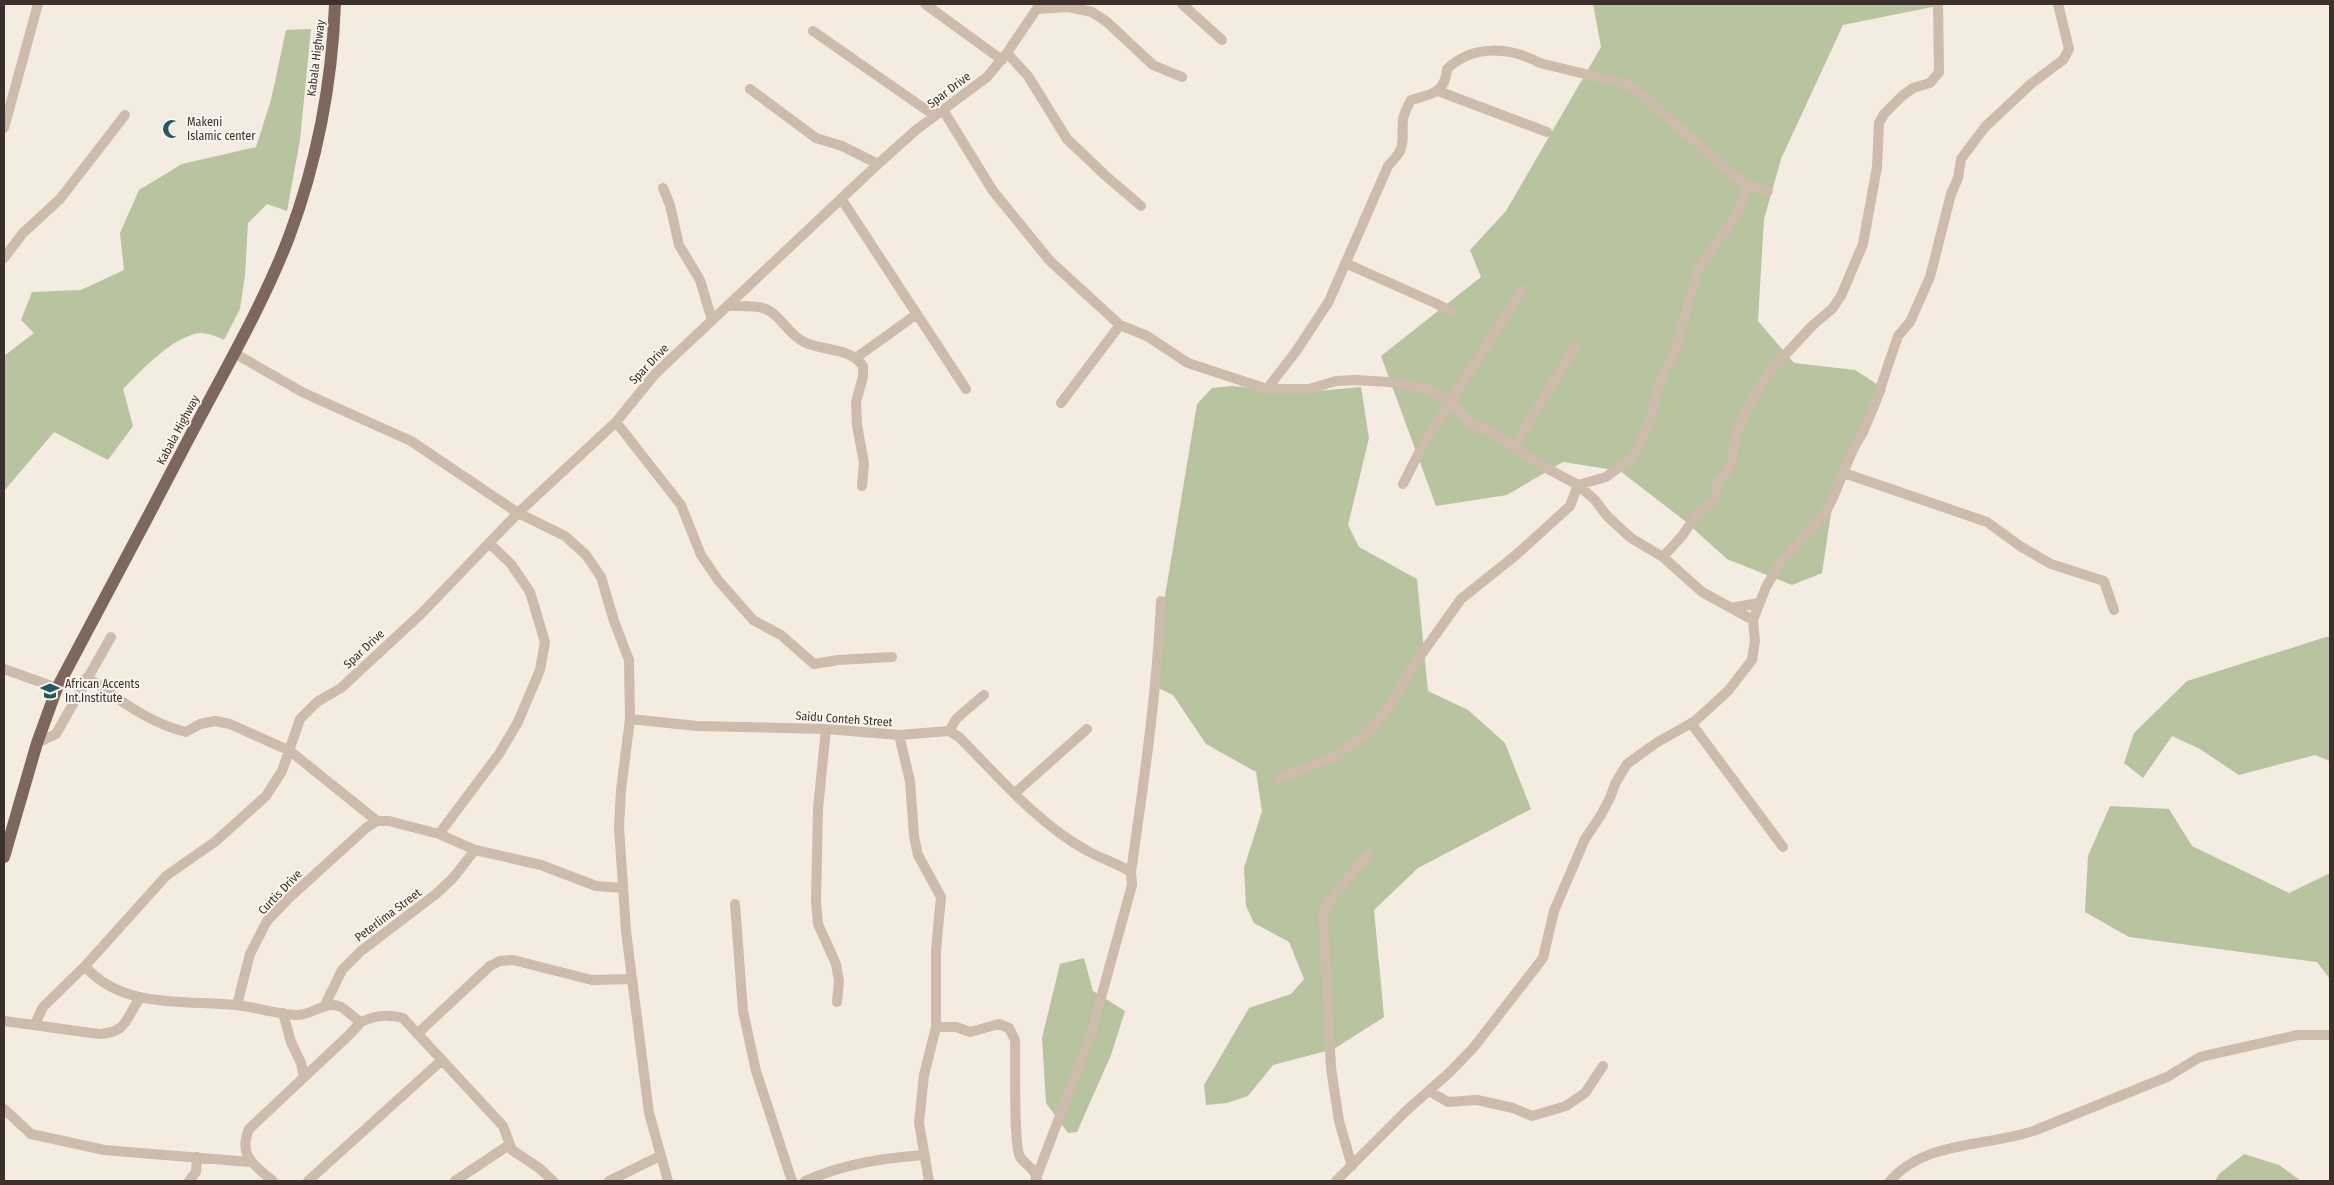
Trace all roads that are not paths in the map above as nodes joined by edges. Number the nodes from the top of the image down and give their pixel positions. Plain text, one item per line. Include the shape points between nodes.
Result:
1 (38, 4) edge
2 (335, 4) edge
3 (925, 4) edge
4 (1182, 4) edge
5 (1938, 4) edge
6 (2058, 4) edge
7 (1039, 6) edge
8 (813, 31) dead end
9 (1222, 40) dead end
10 (1005, 56) junction
11 (1182, 77) dead end
12 (750, 89) dead end
13 (1438, 91) junction
14 (939, 113) junction
15 (126, 115) dead end
16 (4, 128) edge
17 (1546, 132) dead end
18 (878, 164) junction
19 (1748, 186) junction
20 (662, 188) dead end
21 (1768, 191) dead end
22 (842, 200) junction
23 (1141, 206) dead end
24 (4, 258) edge
25 (1345, 263) junction
26 (1522, 290) dead end
27 (728, 306) junction
28 (1452, 312) dead end
29 (917, 314) junction
30 (712, 320) junction
31 (1120, 325) junction
32 (1575, 347) dead end
33 (234, 353) junction
34 (857, 357) junction
35 (966, 389) dead end
36 (1267, 389) junction
37 (1449, 401) junction
38 (1061, 403) dead end
39 (616, 422) junction
40 (1514, 446) junction
41 (1844, 472) junction
42 (1403, 484) dead end
43 (1578, 485) junction
44 (862, 486) dead end
45 (518, 514) junction
46 (489, 543) junction
47 (1662, 557) junction
48 (1161, 600) dead end
49 (1759, 603) junction
50 (1731, 608) junction
51 (2114, 610) dead end
52 (1753, 620) junction
53 (111, 637) dead end
54 (892, 657) dead end
55 (4, 669) edge
56 (87, 677) junction
57 (57, 688) junction
58 (984, 695) dead end
59 (630, 720) junction
60 (1691, 724) junction
61 (826, 729) junction
62 (1086, 729) dead end
63 (949, 731) junction
64 (899, 735) junction
65 (38, 743) junction
66 (290, 752) junction
67 (1278, 779) dead end
68 (1014, 793) junction
69 (377, 821) junction
70 (439, 834) junction
71 (1783, 847) dead end
72 (475, 850) junction
73 (1369, 854) dead end
74 (4, 857) edge
75 (1130, 872) junction
76 (624, 888) junction
77 (735, 904) dead end
78 (85, 966) junction
79 (631, 979) junction
80 (140, 998) junction
81 (837, 1002) dead end
82 (237, 1005) junction
83 (324, 1005) junction
84 (283, 1013) junction
85 (4, 1021) edge
86 (361, 1022) junction
87 (35, 1024) junction
88 (936, 1027) junction
89 (417, 1034) junction
90 (2330, 1035) edge
91 (442, 1060) junction
92 (1603, 1066) dead end
93 (304, 1077) junction
94 (1428, 1091) junction
95 (4, 1109) edge
96 (509, 1145) junction
97 (924, 1155) junction
98 (660, 1156) junction
99 (197, 1157) junction
100 (250, 1162) junction
101 (1352, 1166) junction
102 (1036, 1179) edge
103 (189, 1181) edge
104 (273, 1181) edge
105 (308, 1181) edge
106 (455, 1181) edge
107 (554, 1181) edge
108 (609, 1181) edge
109 (668, 1181) edge
110 (792, 1181) edge
111 (805, 1181) edge
112 (931, 1181) edge
113 (1336, 1181) edge
114 (1890, 1181) edge

1 - 16 street
2 - 33 main road, Kabala Highway via 334,41 323,116 310,173 271,280
3 - 10 street
4 - 9 street
5 - 47 street via 1939,72 1930,83 1913,88 1902,96 1879,123 1877,167 1863,244 1841,296 1768,373 1735,437 1732,460 1728,471 1718,481 1715,497
6 - 41 street via 2069,49 2063,60 2032,82 1985,127 1961,159 1930,277 1910,322 1898,336 1876,401
7 - 10 street, Spar Drive
7 - 11 street via 1092,12 1153,65
8 - 14 street
10 - 14 street, Spar Drive via 987,77
10 - 23 street via 1028,76 1067,139
12 - 18 street via 816,138 842,146
13 - 17 street
13 - 19 street via 1446,81 1446,69 1455,61 1467,55 1501,49 1527,56 1540,64 1630,85 1732,176
13 - 25 street via 1411,100 1403,117 1404,137 1399,154 1388,166
14 - 18 street, Spar Drive
14 - 31 street via 993,191 1044,254
15 - 24 street via 60,199 23,233
18 - 22 street, Spar Drive
19 - 21 street
19 - 43 street via 1738,212 1698,269 1675,351 1658,384 1649,424 1633,457 1606,477
20 - 30 street via 670,205 679,245 700,280
22 - 27 street, Spar Drive
22 - 29 street
25 - 28 street
25 - 36 street via 1329,300
26 - 37 street
27 - 30 street, Spar Drive
27 - 34 street via 764,308 804,342
29 - 34 street
29 - 35 street
30 - 39 street, Spar Drive via 655,374
31 - 36 street via 1147,336 1188,363
31 - 38 street
32 - 40 street
33 - 45 street via 304,393 411,441
33 - 57 main road, Kabala Highway
34 - 44 street via 863,366 856,402 864,463
36 - 37 street via 1309,389 1336,381 1389,382 1427,389
37 - 40 street via 1471,423
37 - 42 street
39 - 45 street, Spar Drive
39 - 54 street via 681,505 701,555 753,620 781,635 814,664
40 - 43 street via 1537,463
41 - 49 street via 1824,513 1780,563
41 - 51 street via 1987,522 2051,564 2104,581
43 - 47 street via 1631,538
43 - 67 street via 1570,506 1461,599 1411,669 1390,706 1369,731 1336,756
45 - 46 street, Spar Drive
45 - 59 street via 565,536 586,555 601,577 629,660
46 - 66 street, Spar Drive via 422,613 341,688 317,702 300,719
46 - 70 street via 511,564 530,592 545,642 540,670 518,722 499,754
47 - 50 street via 1702,592
48 - 75 street via 1150,743
49 - 50 street
49 - 52 street
50 - 52 street
52 - 60 street via 1755,641 1752,660 1728,691
53 - 56 street
55 - 57 street
56 - 65 street via 56,734
56 - 66 street via 142,716 167,728 186,732 200,724 215,721 230,724
57 - 65 main road, Kabala Highway
58 - 63 street via 957,718
59 - 61 street, Saidu Conteh Street via 697,726
59 - 76 street via 619,826
60 - 71 street
60 - 94 street via 1656,742 1621,772 1610,798 1585,839 1554,912 1543,958 1474,1047
61 - 64 street, Saidu Conteh Street
61 - 81 street via 818,808 816,901 818,924 836,964 839,981
62 - 68 street
63 - 64 street
63 - 68 street via 959,737
64 - 88 street, Saidu Conteh Street via 910,781 918,855 941,897 936,950
65 - 74 main road, Kabala Highway
66 - 69 street
66 - 78 street, Spar Drive via 266,796 216,841 166,876
68 - 75 street via 1034,814 1085,850 1112,860
69 - 70 street
69 - 82 street, Curtis Drive via 267,921 250,954
70 - 72 street
72 - 76 street via 541,865 596,886
72 - 83 street, Peterlima Street via 436,894 361,951 342,970
73 - 101 street via 1330,899 1323,912 1331,1068 1339,1122
75 - 102 street via 1132,885 1091,1034
76 - 79 street
77 - 110 street via 743,1011 756,1071
78 - 80 street via 95,978
78 - 87 street, Spar Drive via 43,1008
79 - 89 street via 592,980 513,960 500,961 490,966
79 - 98 street via 649,1113
80 - 82 street
80 - 87 street via 120,1030 110,1033
82 - 84 street
83 - 84 street via 311,1013
83 - 86 street via 343,1008
84 - 93 street
85 - 87 street
86 - 89 street via 377,1015 390,1015 403,1018
86 - 93 street
88 - 97 street, Saidu Conteh Street via 920,1100 919,1123
88 - 102 street via 956,1027 970,1032 999,1024 1009,1028 1016,1040 1016,1140 1020,1158 1033,1168
89 - 91 street
90 - 114 street via 2298,1036 2200,1057 2167,1077 2020,1136 1939,1151 1921,1158
91 - 96 street via 502,1126
91 - 105 street
92 - 94 street via 1585,1094 1566,1106 1532,1116 1477,1100 1448,1102
93 - 100 street via 249,1129 244,1140
94 - 101 street
95 - 99 street via 31,1134 104,1150
96 - 106 street
96 - 107 street
97 - 111 street via 843,1166
97 - 112 street, Saidu Conteh Street
98 - 108 street
98 - 109 street
99 - 100 street
99 - 103 street via 196,1172
100 - 104 street
101 - 113 street

